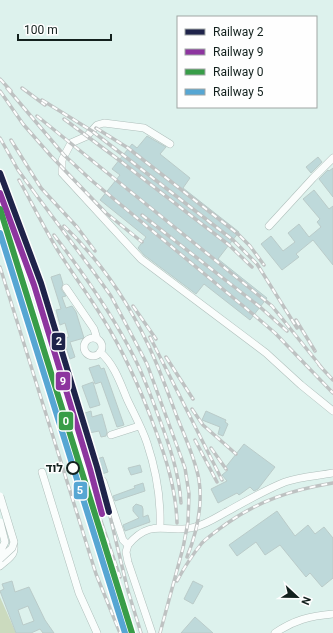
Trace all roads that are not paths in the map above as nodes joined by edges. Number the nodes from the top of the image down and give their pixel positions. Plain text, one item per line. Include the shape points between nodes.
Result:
1 (170, 144) dead end
2 (333, 158) edge
3 (269, 226) dead end
4 (66, 288) dead end
5 (98, 339) junction
6 (100, 352) junction
7 (333, 411) edge
8 (139, 426) junction
9 (111, 435) dead end
10 (42, 472) dead end
11 (333, 473) edge
12 (104, 481) dead end
13 (0, 496) edge
14 (0, 500) edge
15 (0, 522) edge
16 (160, 527) junction
17 (10, 531) junction
18 (0, 540) edge
19 (128, 545) junction
20 (0, 552) edge
21 (0, 559) edge
22 (0, 566) edge
23 (333, 614) edge
24 (97, 633) edge
25 (152, 633) edge
26 (275, 633) edge

1 - 7 street via 144,128 104,123 97,125 87,136 71,143 62,160 62,173 141,259 266,353 301,386
2 - 3 street
4 - 5 street
5 - 6 street via 102,346
5 - 6 street via 89,338 84,348 92,356
6 - 8 street via 115,370
8 - 9 street
8 - 16 street via 147,443 158,485
10 - 24 street via 79,593
11 - 16 street via 284,483 194,527
12 - 19 street via 123,540
13 - 21 street, bridge via 14,542 12,548
14 - 17 street
15 - 20 street, bridge via 5,542
16 - 19 street via 141,533
17 - 18 street
17 - 22 street via 15,551
19 - 25 street via 128,562
23 - 26 street via 290,623

